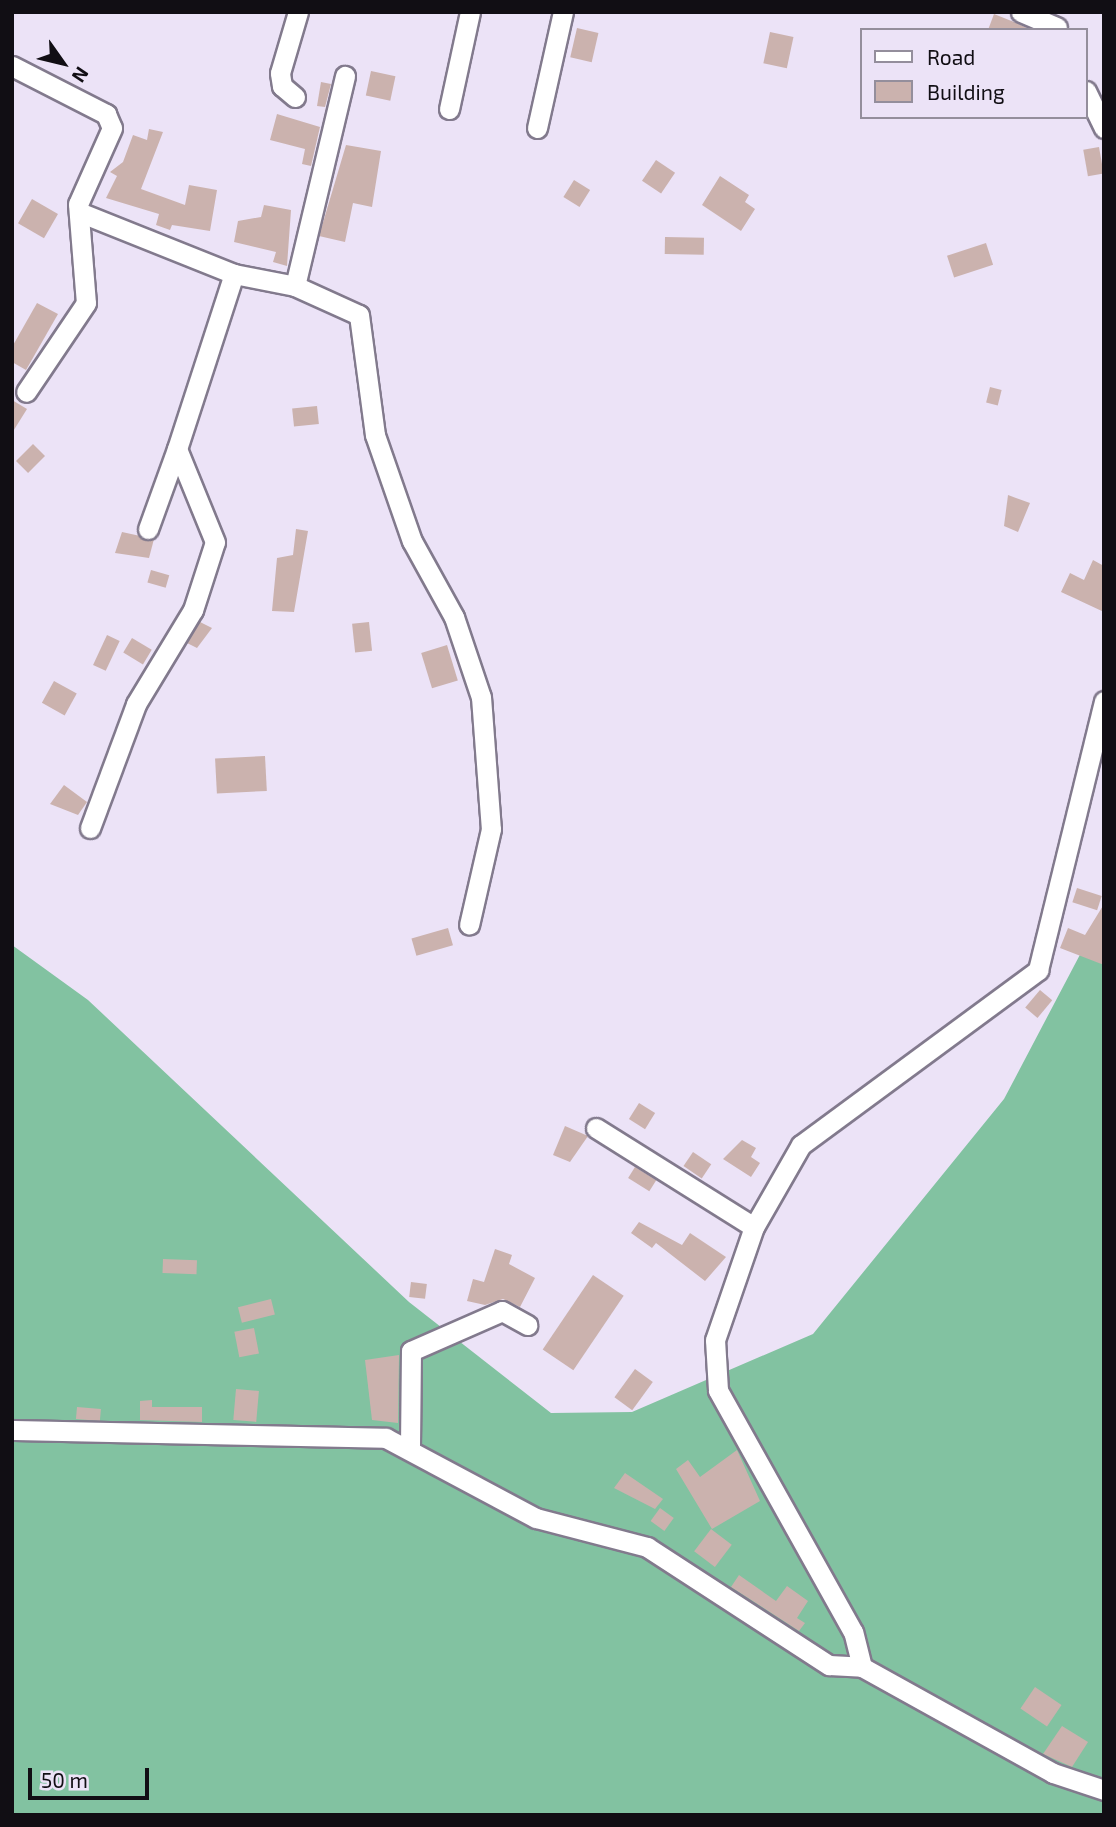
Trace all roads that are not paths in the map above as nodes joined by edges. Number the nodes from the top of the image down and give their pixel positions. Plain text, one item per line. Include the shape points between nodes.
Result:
1 (298, 12) edge
2 (470, 12) edge
3 (563, 12) edge
4 (1021, 12) edge
5 (1055, 23) edge
6 (12, 66) edge
7 (345, 75) dead end
8 (1088, 94) edge
9 (295, 97) dead end
10 (449, 109) dead end
11 (537, 128) dead end
12 (1104, 128) edge
13 (79, 212) junction
14 (234, 275) junction
15 (295, 286) junction
16 (26, 392) dead end
17 (177, 449) junction
18 (148, 529) dead end
19 (1104, 701) edge
20 (90, 828) dead end
21 (470, 925) dead end
22 (596, 1128) dead end
23 (754, 1227) junction
24 (527, 1325) dead end
25 (12, 1430) edge
26 (410, 1446) junction
27 (862, 1667) junction
28 (1104, 1790) edge

1 - 9 street via 280,73 282,86
2 - 10 street
3 - 11 street
4 - 5 street
6 - 13 street via 111,120
7 - 15 street
8 - 12 street
13 - 14 street
13 - 16 street via 86,303
14 - 15 street
14 - 17 street
15 - 21 street via 359,315 375,435 412,541 454,617 481,697 491,829
17 - 18 street
17 - 20 street via 215,542 193,610 136,704
19 - 23 street via 1038,971 801,1145
22 - 23 street
23 - 27 street via 715,1340 718,1390 853,1632
24 - 26 street via 502,1311 411,1351
25 - 26 street via 343,1434
26 - 27 street via 536,1518 646,1547 829,1665
27 - 28 street via 1053,1773

